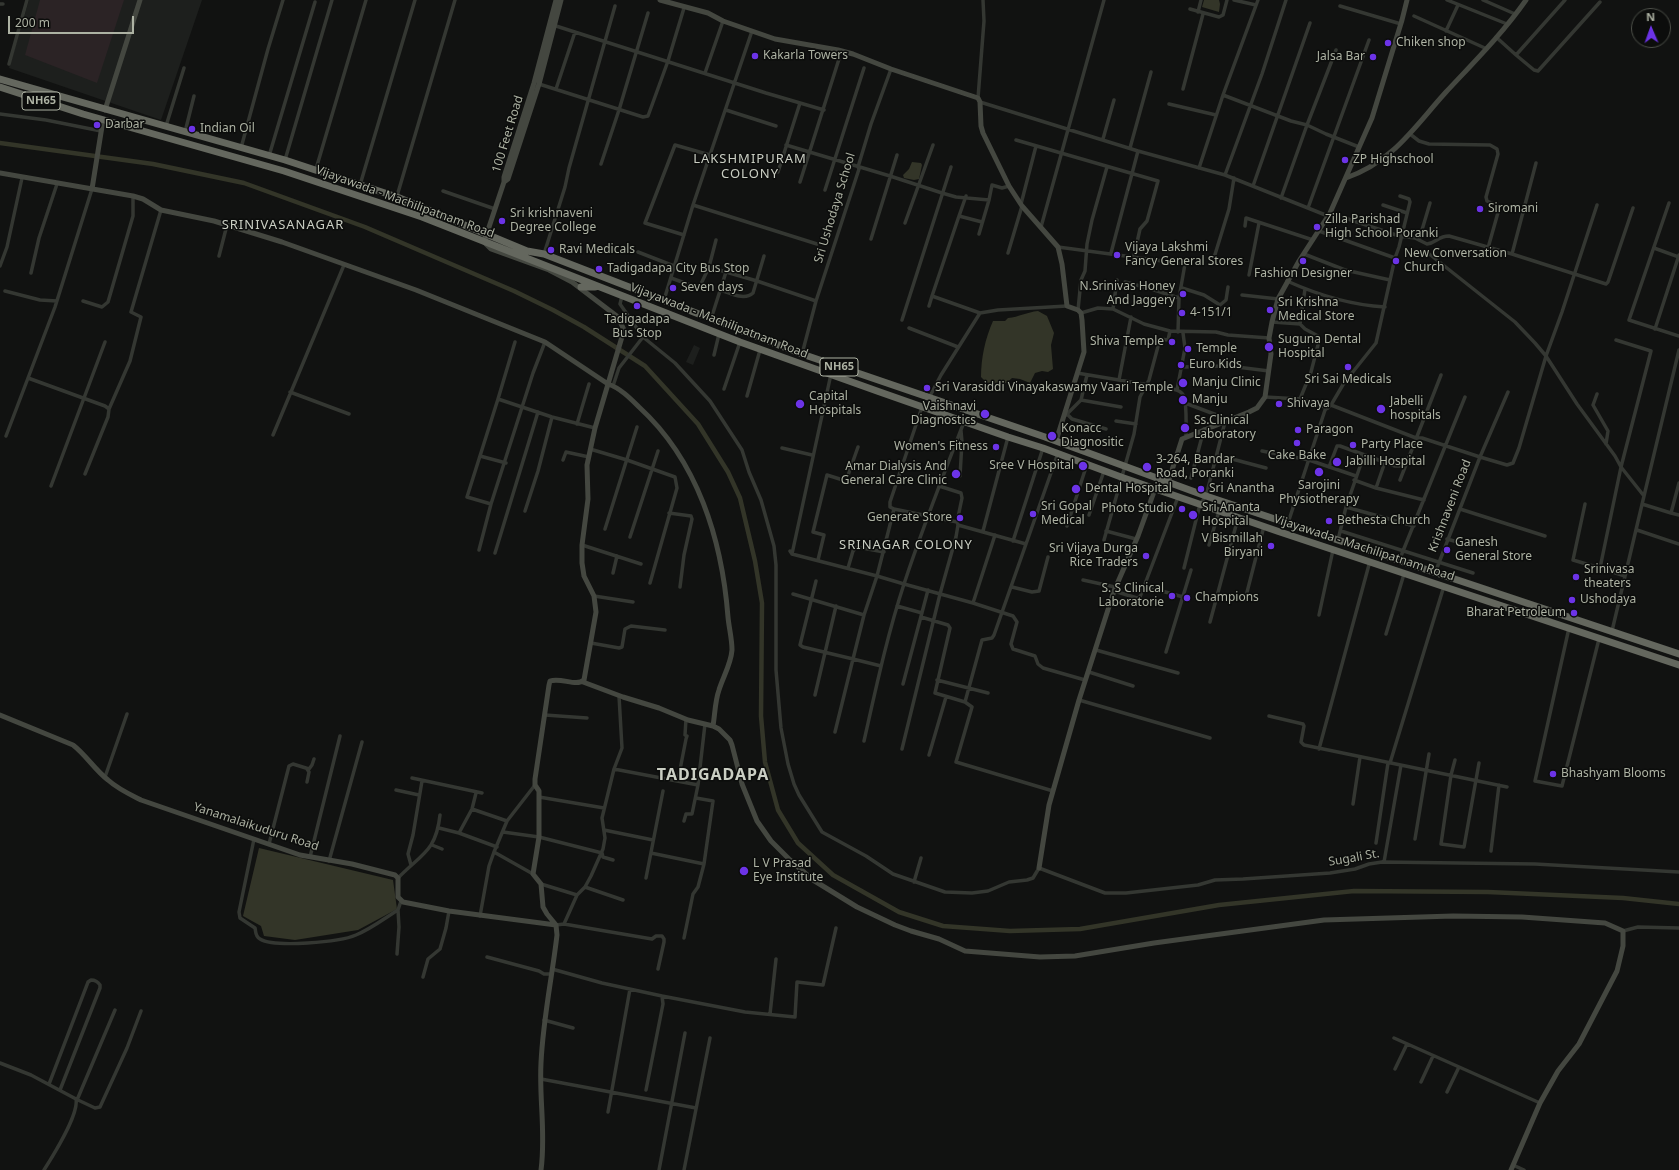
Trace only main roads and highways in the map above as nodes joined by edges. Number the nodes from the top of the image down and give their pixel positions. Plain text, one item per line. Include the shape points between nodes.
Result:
1 (0, 79) edge
2 (0, 87) edge
3 (449, 218) junction
4 (444, 226) junction
5 (581, 288) road end
6 (603, 289) junction
7 (1679, 654) edge
8 (1679, 665) edge

1 - 3 highway, Vijayawada - Machilipatnam Road / NH65 via 285,160
2 - 4 highway, Vijayawada - Machilipatnam Road / NH65 via 103,120 284,171
3 - 4 highway
3 - 7 highway, Vijayawada - Machilipatnam Road / NH65 via 527,251 544,254 802,354 1056,441 1206,496
4 - 6 highway, Vijayawada - Machilipatnam Road / NH65
5 - 6 highway
6 - 8 highway, Vijayawada - Machilipatnam Road / NH65 via 740,342 1155,489

